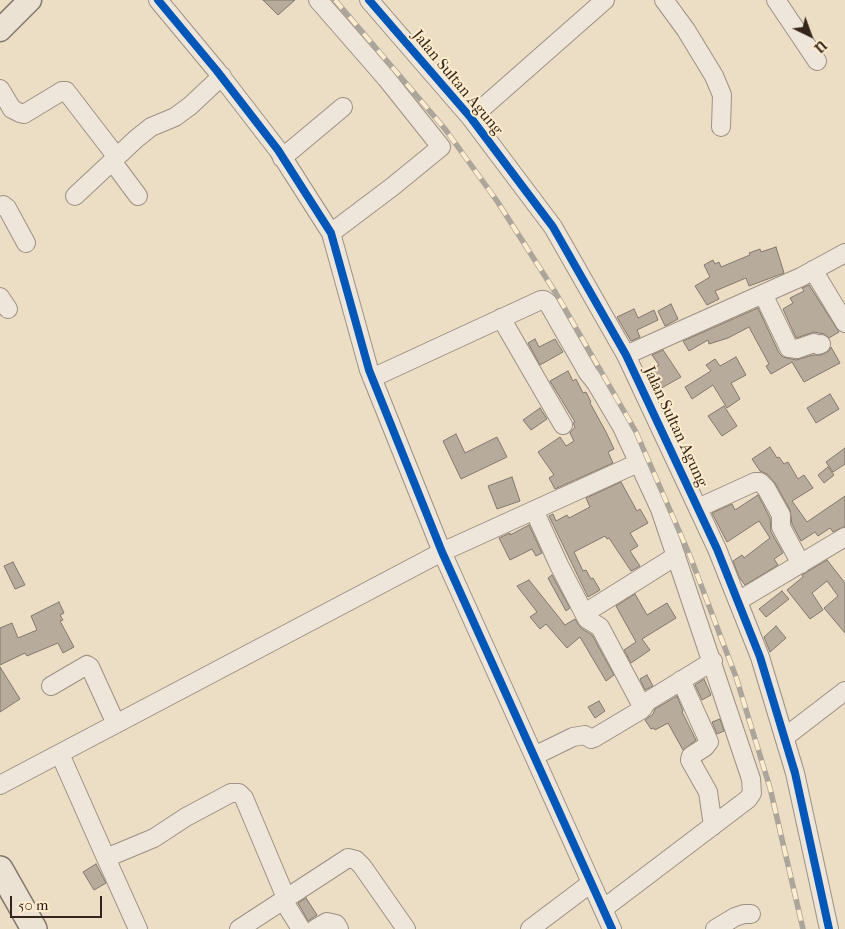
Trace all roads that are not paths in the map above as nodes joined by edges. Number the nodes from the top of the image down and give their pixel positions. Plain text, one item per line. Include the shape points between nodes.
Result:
1 (30, 0) edge
2 (158, 0) edge
3 (318, 0) edge
4 (369, 0) edge
5 (605, 0) edge
6 (664, 0) edge
7 (776, 0) edge
8 (0, 30) edge
9 (817, 61) dead end
10 (222, 76) junction
11 (0, 89) edge
12 (343, 107) dead end
13 (471, 118) junction
14 (721, 127) dead end
15 (282, 158) junction
16 (114, 159) junction
17 (75, 196) dead end
18 (138, 196) dead end
19 (0, 206) edge
20 (331, 233) junction
21 (26, 243) dead end
22 (845, 253) edge
23 (813, 270) junction
24 (762, 294) junction
25 (501, 318) junction
26 (845, 323) edge
27 (821, 344) dead end
28 (626, 355) junction
29 (369, 368) junction
30 (563, 425) dead end
31 (638, 463) junction
32 (698, 508) junction
33 (534, 510) junction
34 (845, 537) edge
35 (442, 552) junction
36 (676, 556) junction
37 (801, 564) junction
38 (738, 601) junction
39 (584, 613) junction
40 (713, 661) junction
41 (681, 680) junction
42 (51, 686) dead end
43 (845, 691) edge
44 (643, 708) junction
45 (116, 724) junction
46 (785, 737) junction
47 (60, 754) junction
48 (534, 756) junction
49 (0, 786) edge
50 (713, 826) junction
51 (106, 858) junction
52 (0, 868) edge
53 (591, 883) junction
54 (284, 899) junction
55 (603, 909) junction
56 (751, 914) dead end
57 (34, 929) edge
58 (138, 929) edge
59 (239, 929) edge
60 (301, 929) edge
61 (314, 929) edge
62 (339, 929) edge
63 (406, 929) edge
64 (530, 929) edge
65 (612, 929) edge
66 (715, 929) edge
67 (829, 929) edge

1 - 8 main road
2 - 10 street
3 - 20 street via 441,147
4 - 13 street, Jalan Sultan Agung
5 - 13 street
6 - 14 street via 714,76 722,95
7 - 9 street
10 - 15 street
10 - 16 street via 190,106 175,117 151,127
11 - 16 street via 20,114 66,91
12 - 15 street
13 - 28 street, Jalan Sultan Agung via 553,227
15 - 20 street
16 - 17 street
16 - 18 street
19 - 21 street via 7,208
20 - 29 street
22 - 23 street
23 - 24 street
23 - 26 street
24 - 27 street via 789,348
24 - 28 street
25 - 29 street
25 - 30 street
25 - 31 street via 541,300 548,303 618,420
28 - 32 street, Jalan Sultan Agung
29 - 35 street
31 - 33 street
31 - 36 street via 660,509
32 - 37 street via 760,482 781,515 781,527
32 - 38 street, Jalan Sultan Agung
33 - 35 street
33 - 39 street
34 - 37 street
35 - 45 street
35 - 48 street
36 - 39 street
36 - 40 street
37 - 38 street
38 - 46 street, Jalan Sultan Agung via 760,657
39 - 44 street via 600,627
40 - 41 street
40 - 50 street via 751,779 752,793 748,800
41 - 44 street via 648,701
41 - 50 street via 709,742 690,760 708,792
42 - 45 street via 87,665
43 - 46 street
44 - 48 street via 594,738 585,735 573,737
45 - 47 street
46 - 67 street, Jalan Sultan Agung
47 - 49 street
47 - 51 street
48 - 53 street
50 - 55 street
51 - 54 street via 154,838 231,793 239,793 244,798
51 - 58 street
52 - 57 highway
53 - 55 street
53 - 64 street
54 - 59 street
54 - 60 street
54 - 63 street via 348,858 356,860
55 - 65 street
56 - 66 street via 735,917
61 - 62 street via 327,922 336,924

